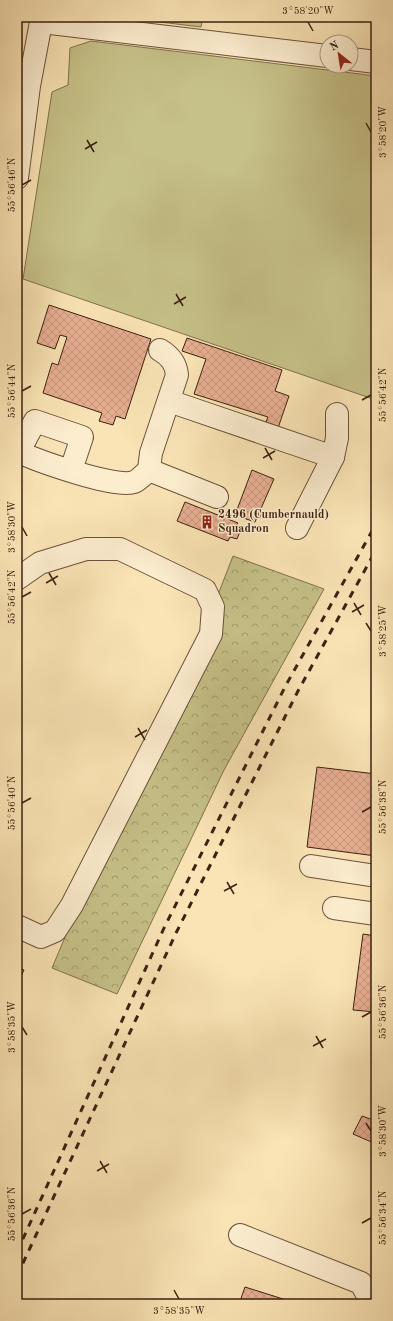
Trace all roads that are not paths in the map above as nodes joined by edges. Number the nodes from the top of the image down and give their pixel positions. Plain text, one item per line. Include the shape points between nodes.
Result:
1 (42, 19) edge
2 (319, 55) edge
3 (359, 60) edge
4 (376, 62) edge
5 (23, 85) edge
6 (17, 178) edge
7 (160, 350) dead end
8 (169, 401) junction
9 (337, 414) dead end
10 (18, 451) edge
11 (334, 457) junction
12 (71, 470) junction
13 (149, 470) junction
14 (217, 497) dead end
15 (297, 528) dead end
16 (17, 579) edge
17 (311, 866) dead end
18 (376, 876) edge
19 (334, 908) dead end
20 (376, 914) edge
21 (17, 926) edge
22 (240, 1235) dead end
23 (372, 1304) edge

1 - 2 street
1 - 5 street
3 - 4 street
5 - 6 street
7 - 8 street via 177,366 177,375
8 - 11 street
8 - 13 street via 151,453
9 - 11 street via 338,438
10 - 12 street via 31,458
10 - 12 street via 35,421 82,437
11 - 15 street
12 - 13 street via 113,482 133,482
13 - 14 street
16 - 21 street via 40,563 86,549 120,550 205,590 213,607 210,634 72,905 55,931 41,937
17 - 18 street
19 - 20 street
22 - 23 street via 361,1283

